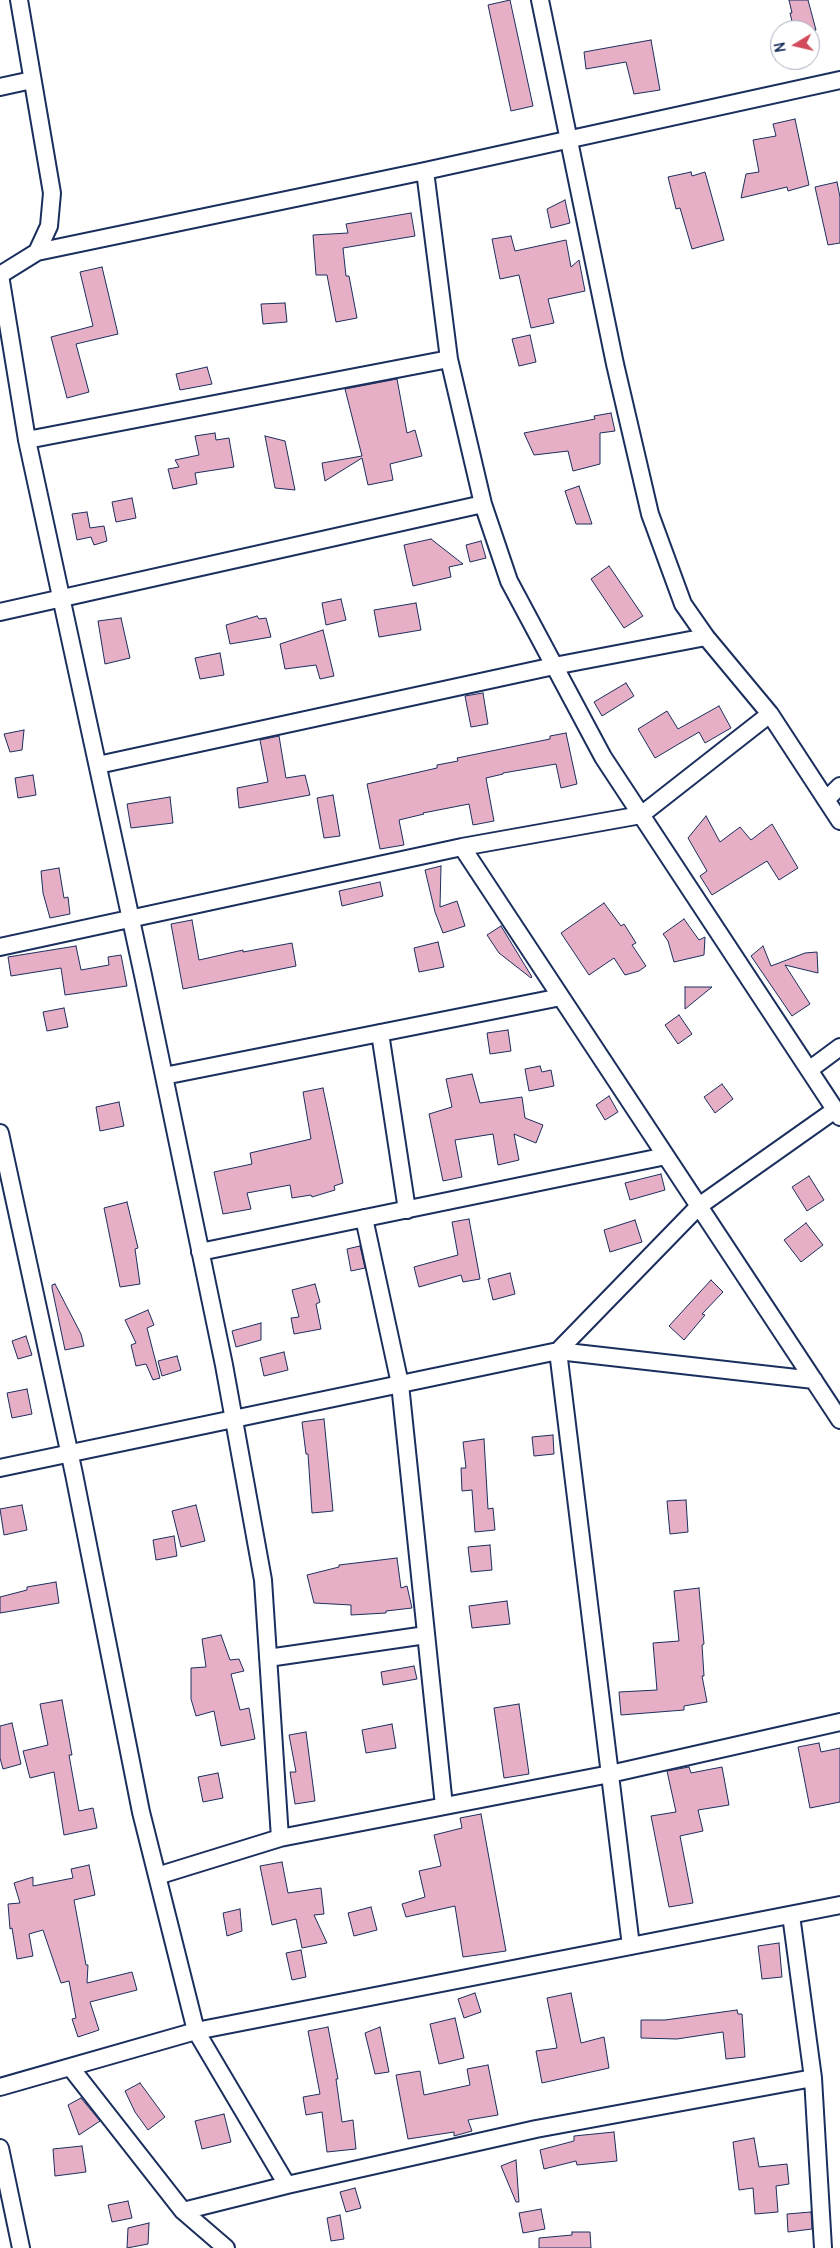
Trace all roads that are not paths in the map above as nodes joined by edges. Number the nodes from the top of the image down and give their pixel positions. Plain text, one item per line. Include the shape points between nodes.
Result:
1 (19, 0) edge
2 (540, 0) edge
3 (32, 80) junction
4 (840, 80) edge
5 (0, 87) edge
6 (570, 139) junction
7 (425, 171) junction
8 (37, 252) junction
9 (449, 359) junction
10 (27, 440) junction
11 (483, 504) junction
12 (62, 598) junction
13 (0, 612) edge
14 (706, 637) junction
15 (554, 666) junction
16 (770, 714) junction
17 (98, 765) junction
18 (840, 786) edge
19 (826, 800) junction
20 (641, 815) junction
21 (840, 821) edge
22 (462, 847) junction
23 (131, 920) junction
24 (0, 948) edge
25 (561, 997) junction
26 (380, 1033) junction
27 (840, 1048) edge
28 (808, 1070) junction
29 (164, 1076) junction
30 (837, 1114) edge
31 (0, 1133) edge
32 (666, 1156) junction
33 (699, 1206) junction
34 (406, 1210) junction
35 (364, 1218) junction
36 (200, 1252) junction
37 (558, 1351) junction
38 (814, 1380) junction
39 (400, 1384) junction
40 (234, 1418) junction
41 (840, 1420) edge
42 (70, 1455) junction
43 (0, 1468) edge
44 (426, 1635) junction
45 (268, 1658) junction
46 (840, 1722) edge
47 (610, 1774) junction
48 (444, 1806) junction
49 (280, 1838) junction
50 (157, 1876) junction
51 (840, 1905) edge
52 (791, 1915) junction
53 (631, 1946) junction
54 (196, 2031) junction
55 (72, 2068) junction
56 (813, 2078) junction
57 (0, 2087) edge
58 (0, 2148) edge
59 (287, 2185) junction
60 (183, 2210) junction
61 (21, 2248) edge
62 (226, 2248) edge
63 (823, 2248) edge

1 - 3 street
2 - 6 street
3 - 5 street
3 - 8 street via 52,194 49,226
4 - 6 street
6 - 7 street
6 - 14 street via 615,364 650,514 683,604
7 - 8 street
7 - 9 street
8 - 10 street via 0,275
9 - 10 street
9 - 11 street
10 - 12 street
11 - 12 street
11 - 15 street via 509,581
12 - 13 street
12 - 17 street
14 - 15 street
14 - 16 street
15 - 17 street
15 - 20 street via 603,757
16 - 19 street
16 - 20 street
17 - 23 street
18 - 19 street
19 - 21 street
20 - 22 street
20 - 28 street
22 - 23 street
22 - 25 street
23 - 24 street
23 - 29 street
25 - 26 street
25 - 32 street
26 - 29 street
26 - 34 street
27 - 28 street
28 - 30 street
29 - 36 street
30 - 33 street
31 - 42 street
32 - 33 street
32 - 34 street
33 - 37 street
33 - 38 street
34 - 35 street
35 - 36 street
35 - 39 street
36 - 40 street
37 - 38 street
37 - 39 street
37 - 47 street
38 - 41 street
39 - 40 street
39 - 44 street
40 - 42 street
40 - 45 street via 263,1580
42 - 43 street
42 - 50 street via 141,1812
44 - 45 street
44 - 48 street
45 - 49 street
46 - 47 street
47 - 48 street
47 - 53 street
48 - 49 street
49 - 50 street
50 - 54 street
51 - 52 street
52 - 53 street
52 - 56 street
53 - 54 street
54 - 55 street
54 - 59 street
55 - 57 street
55 - 60 street
56 - 59 street via 536,2129
56 - 63 street
58 - 61 street
59 - 60 street
60 - 62 street

